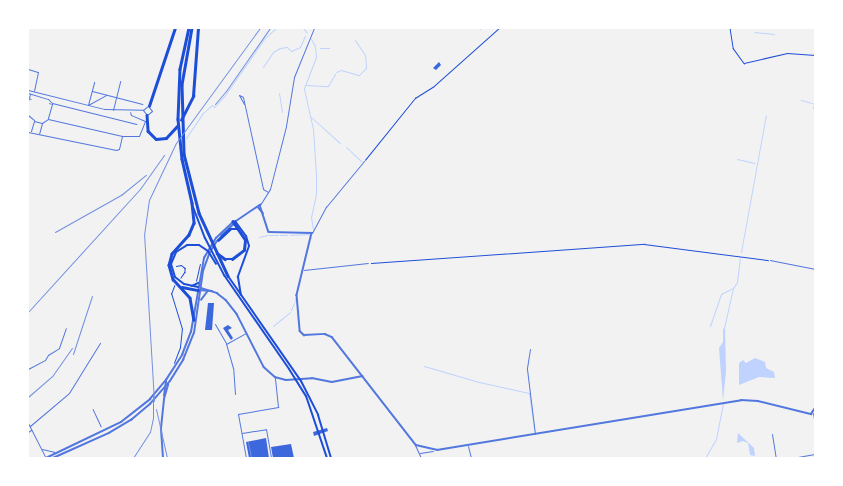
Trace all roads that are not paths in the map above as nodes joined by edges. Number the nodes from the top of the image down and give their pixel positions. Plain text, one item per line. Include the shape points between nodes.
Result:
1 (175, 28) edge
2 (188, 28) edge
3 (192, 28) edge
4 (198, 28) edge
5 (314, 28) edge
6 (28, 69) edge
7 (120, 81) dead end
8 (94, 82) dead end
9 (28, 90) edge
10 (34, 91) junction
11 (92, 91) junction
12 (29, 94) edge
13 (106, 95) junction
14 (116, 98) junction
15 (28, 101) edge
16 (52, 103) junction
17 (142, 104) dead end
18 (244, 104) dead end
19 (88, 105) junction
20 (149, 106) junction
21 (143, 110) junction
22 (112, 111) junction
23 (130, 111) junction
24 (28, 115) edge
25 (147, 115) junction
26 (48, 119) junction
27 (34, 121) junction
28 (42, 123) junction
29 (136, 124) dead end
30 (28, 132) edge
31 (31, 132) junction
32 (39, 134) junction
33 (122, 136) junction
34 (364, 161) road end
35 (269, 192) junction
36 (192, 203) junction
37 (259, 206) junction
38 (235, 222) junction
39 (239, 231) junction
40 (312, 234) junction
41 (216, 241) junction
42 (212, 246) junction
43 (207, 255) junction
44 (770, 260) road end
45 (368, 263) road end
46 (219, 266) junction
47 (815, 269) edge
48 (304, 270) junction
49 (228, 276) joint
50 (198, 283) junction
51 (176, 285) junction
52 (191, 286) junction
53 (200, 289) junction
54 (212, 291) junction
55 (207, 292) junction
56 (242, 298) junction
57 (200, 304) junction
58 (194, 320) junction
59 (215, 324) dead end
60 (66, 328) dead end
61 (246, 333) junction
62 (100, 343) dead end
63 (226, 344) junction
64 (530, 349) dead end
65 (28, 369) edge
66 (362, 376) junction
67 (275, 377) junction
68 (166, 380) junction
69 (170, 381) junction
70 (164, 388) junction
71 (235, 394) dead end
72 (164, 399) junction
73 (815, 408) edge
74 (93, 409) dead end
75 (814, 414) edge
76 (28, 423) edge
77 (815, 424) edge
78 (30, 426) junction
79 (101, 426) dead end
80 (32, 430) junction
81 (28, 432) edge
82 (242, 433) junction
83 (535, 434) junction
84 (772, 434) dead end
85 (414, 445) junction
86 (468, 445) junction
87 (42, 448) junction
88 (433, 450) junction
89 (55, 452) junction
90 (419, 453) junction
91 (815, 454) edge
92 (53, 457) edge
93 (46, 458) edge
94 (163, 458) edge
95 (246, 458) edge
96 (271, 458) edge
97 (327, 458) edge
98 (331, 458) edge
99 (421, 458) edge
100 (471, 458) edge
101 (776, 458) edge
102 (792, 458) edge

1 - 20 highway
2 - 36 highway via 179,76 178,119 181,152
3 - 42 highway via 183,75 181,115 184,148 193,194
4 - 25 highway via 194,90 188,110 172,133 163,140 150,135
5 - 35 street via 294,77 286,126
6 - 10 street via 38,72
7 - 14 street
8 - 11 street
9 - 10 street
10 - 19 street
11 - 13 street
11 - 19 street
12 - 15 street
12 - 16 street via 48,99
13 - 14 street
13 - 19 street
14 - 17 street
14 - 22 street
16 - 26 street
16 - 29 street
18 - 35 street via 264,189
19 - 22 street
20 - 21 street
20 - 25 street via 152,111
21 - 23 street
21 - 25 street
22 - 23 street
23 - 33 street via 131,116 144,119 145,123 140,136
24 - 27 street
26 - 28 street
26 - 33 street
27 - 28 street
27 - 31 street
28 - 32 street
30 - 31 street
31 - 32 street
32 - 33 street via 116,150 119,149
34 - 40 street via 326,207
35 - 37 street
36 - 46 highway
36 - 51 highway via 194,219 191,231 172,254 169,262 171,276
37 - 38 street
37 - 40 street via 269,232
38 - 39 highway
38 - 41 street
38 - 56 highway via 246,236 249,246 238,277
39 - 41 highway via 230,229
39 - 42 highway via 245,240 245,247 236,258 222,257
40 - 48 street
41 - 43 street
42 - 49 highway
43 - 50 street
43 - 53 street
44 - 47 lane
45 - 48 lane
46 - 52 highway via 201,246 190,244 181,248 173,258 172,271 178,280
46 - 97 highway via 298,382
48 - 66 street via 297,297 300,308 300,331 306,335 326,334 332,337
49 - 56 highway
50 - 52 highway
50 - 53 street
51 - 53 highway
51 - 58 highway via 190,298
52 - 53 highway
53 - 54 street
53 - 55 street
53 - 57 street
53 - 58 street
54 - 55 street
54 - 61 street via 230,304
55 - 57 street via 203,294
56 - 98 highway via 301,381 318,415
57 - 69 street via 191,342
58 - 68 street via 185,349
59 - 63 street
60 - 65 street via 59,348
61 - 63 street
61 - 67 street via 264,367
62 - 78 street via 69,393
63 - 71 street via 234,374
64 - 83 street via 527,370
66 - 67 street via 334,382
66 - 85 street
67 - 82 street via 278,407 238,414
68 - 70 street
68 - 89 street via 151,399 122,422
69 - 70 street
69 - 72 street
70 - 72 street
70 - 92 street via 151,403 123,425
72 - 94 street
73 - 75 street
74 - 79 lane
75 - 77 street
75 - 83 street via 748,400
76 - 78 street
78 - 80 street
80 - 81 street
80 - 87 street
82 - 95 street
82 - 96 street via 266,429
83 - 86 street
84 - 101 street
85 - 88 street
85 - 90 street
86 - 88 street
86 - 100 street
87 - 89 street
87 - 93 street
88 - 90 street
89 - 93 street
90 - 99 street
91 - 102 street

